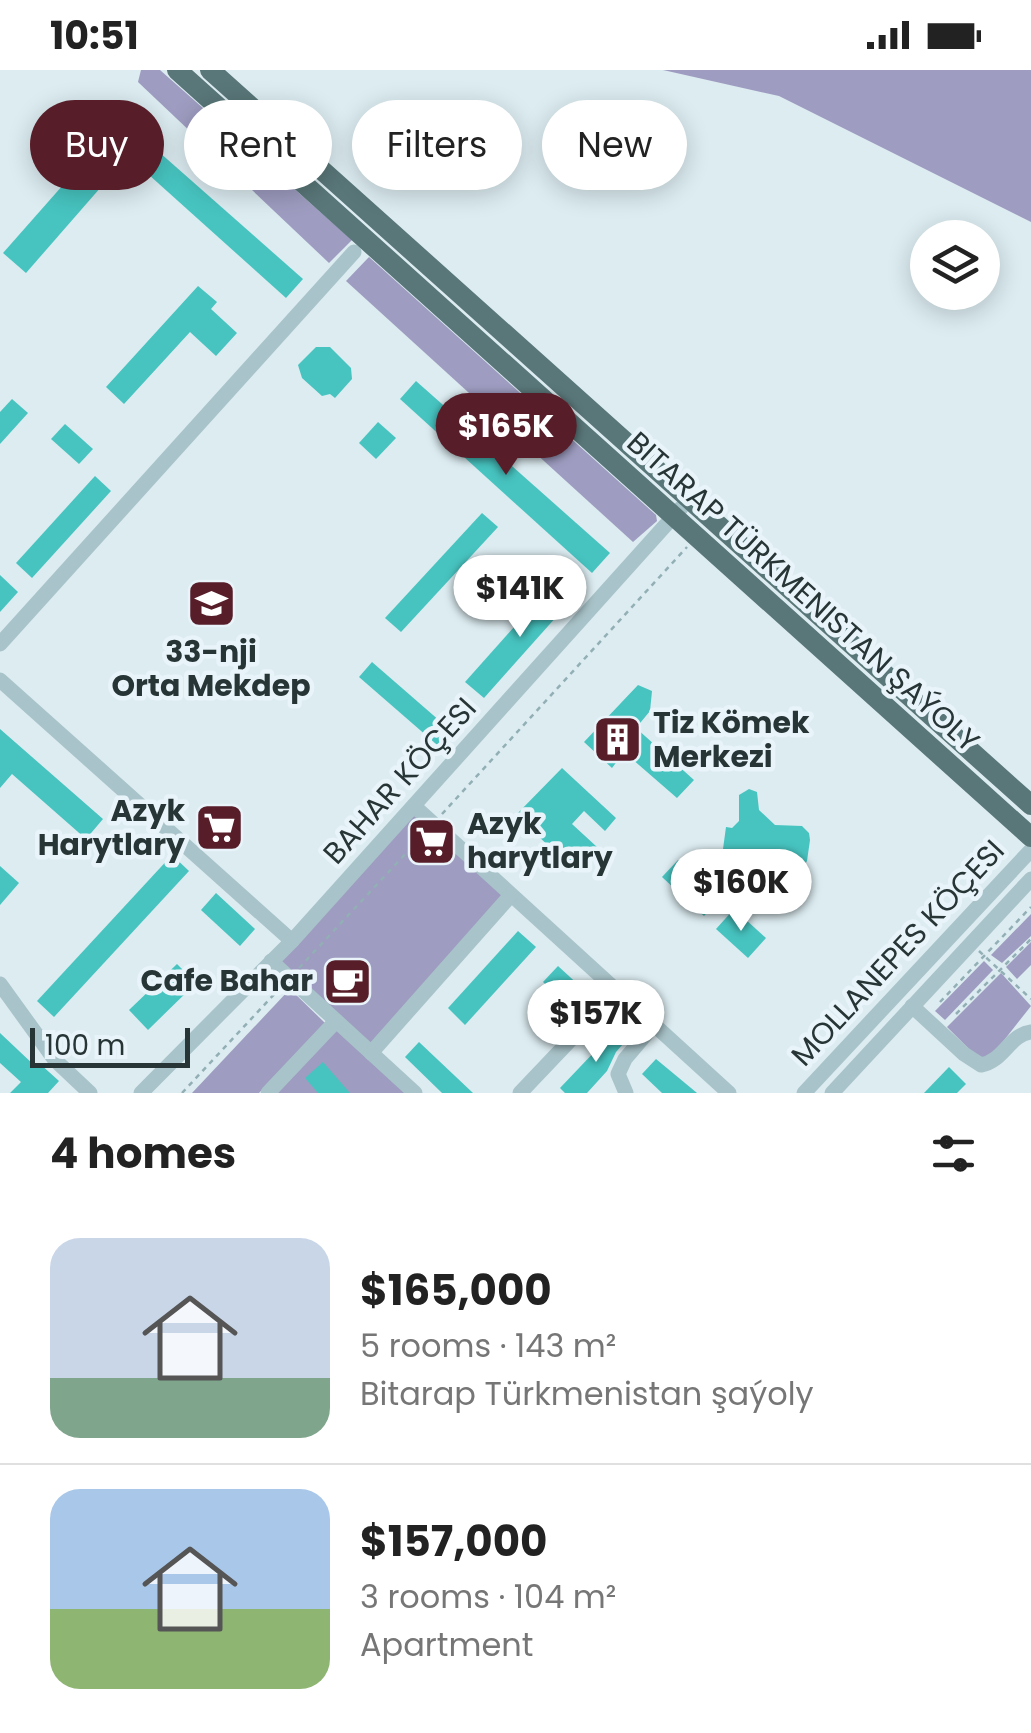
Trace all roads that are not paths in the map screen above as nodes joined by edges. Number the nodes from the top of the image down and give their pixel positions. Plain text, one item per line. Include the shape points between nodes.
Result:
1 (177, 70) edge
2 (210, 70) edge
3 (354, 252) dead end
4 (691, 498) junction
5 (674, 516) junction
6 (0, 644) edge
7 (0, 680) edge
8 (1031, 805) edge
9 (414, 806) junction
10 (1031, 837) edge
11 (1031, 850) edge
12 (1031, 878) edge
13 (511, 895) junction
14 (292, 941) junction
15 (272, 961) junction
16 (0, 984) edge
17 (616, 993) junction
18 (912, 1006) junction
19 (336, 1020) junction
20 (653, 1026) junction
21 (1031, 1032) edge
22 (371, 1052) junction
23 (714, 1080) junction
24 (90, 1093) edge
25 (141, 1093) edge
26 (268, 1093) edge
27 (416, 1093) edge
28 (521, 1093) edge
29 (626, 1093) edge
30 (702, 1093) edge
31 (729, 1093) edge
32 (804, 1093) edge
33 (832, 1093) edge

1 - 5 main road, BITARAP TÜRKMENISTAN ŞAÝOLY
2 - 4 main road, BITARAP TÜRKMENISTAN ŞAÝOLY
3 - 6 street
4 - 5 street, BAHAR KÖÇESI
4 - 8 main road, BITARAP TÜRKMENISTAN ŞAÝOLY
5 - 9 street, BAHAR KÖÇESI
5 - 10 main road, BITARAP TÜRKMENISTAN ŞAÝOLY
7 - 14 street
9 - 13 street
9 - 14 street, BAHAR KÖÇESI
11 - 32 street, MOLLANEPES KÖÇESI
12 - 18 street, MOLLANEPES KÖÇESI
13 - 17 street
13 - 22 street
14 - 15 street, BAHAR KÖÇESI
15 - 19 street
15 - 25 street, BAHAR KÖÇESI
16 - 24 street via 55,1060
17 - 20 street
17 - 28 street
18 - 21 street via 981,1065
18 - 33 street, MOLLANEPES KÖÇESI
19 - 22 street
19 - 26 street
20 - 23 street
20 - 29 street via 618,1074
22 - 27 street
23 - 30 street
23 - 31 street

